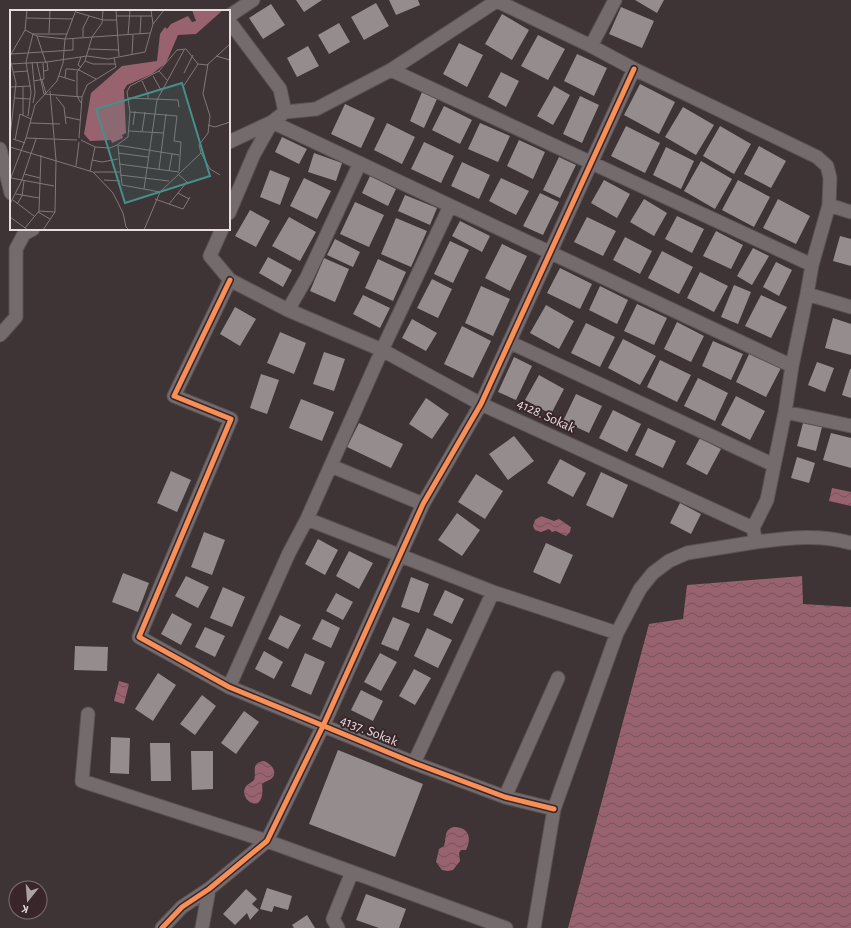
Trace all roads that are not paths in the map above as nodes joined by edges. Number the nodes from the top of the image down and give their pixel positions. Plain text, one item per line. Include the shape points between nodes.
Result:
1 (253, 0) edge
2 (498, 0) edge
3 (615, 0) edge
4 (230, 15) edge
5 (230, 22) edge
6 (591, 46) junction
7 (634, 69) junction
8 (392, 70) junction
9 (285, 112) junction
10 (272, 122) junction
11 (230, 142) edge
12 (0, 149) edge
13 (360, 163) junction
14 (591, 164) junction
15 (10, 189) edge
16 (829, 205) junction
17 (450, 206) junction
18 (230, 211) edge
19 (851, 212) edge
20 (222, 230) edge
21 (26, 231) edge
22 (550, 253) junction
23 (812, 265) junction
24 (230, 280) junction
25 (807, 294) junction
26 (851, 307) edge
27 (288, 310) junction
28 (0, 335) edge
29 (509, 342) junction
30 (382, 350) junction
31 (792, 366) junction
32 (481, 404) junction
33 (785, 412) junction
34 (851, 426) edge
35 (774, 465) junction
36 (331, 466) junction
37 (423, 504) junction
38 (307, 519) junction
39 (753, 528) junction
40 (756, 542) junction
41 (851, 542) edge
42 (400, 556) junction
43 (493, 592) junction
44 (617, 633) junction
45 (558, 678) dead end
46 (229, 687) junction
47 (88, 714) dead end
48 (323, 726) junction
49 (414, 763) junction
50 (505, 797) junction
51 (554, 809) junction
52 (267, 841) junction
53 (352, 872) junction
54 (209, 889) junction
55 (162, 928) edge
56 (202, 928) edge
57 (338, 928) edge
58 (506, 928) edge
59 (534, 928) edge

1 - 4 street
2 - 6 street
2 - 8 street
3 - 6 street
5 - 9 street via 280,89
6 - 7 street
7 - 14 street
7 - 16 street via 817,157 827,166 830,178
8 - 9 street via 316,109
8 - 14 street
9 - 10 street
10 - 11 street
10 - 13 street
10 - 18 street via 254,154
12 - 15 street
13 - 17 street
13 - 27 street via 307,277
14 - 22 street
14 - 23 street
16 - 19 street
16 - 23 street
17 - 22 street
17 - 30 street
20 - 24 street via 210,256
21 - 28 street via 16,249 16,317
22 - 29 street
22 - 31 street
23 - 25 street
24 - 27 street, 4128. Sokak
24 - 46 street, 4137. Sokak via 174,396 231,419 139,637
25 - 26 street
25 - 31 street
27 - 30 street, 4128. Sokak
29 - 32 street
29 - 35 street
30 - 32 street, 4128. Sokak
30 - 36 street
31 - 33 street
32 - 37 street
32 - 39 street, 4128. Sokak
33 - 34 street
33 - 35 street
35 - 39 street via 767,500
36 - 37 street
36 - 38 street
37 - 42 street
38 - 42 street
38 - 46 street via 289,553
39 - 40 street
40 - 41 street via 814,536
40 - 44 street via 687,553 669,561 653,573 640,589
42 - 43 street
42 - 48 street
43 - 44 street
43 - 49 street
44 - 51 street
45 - 50 street
46 - 48 street, 4137. Sokak
47 - 52 street via 82,780
48 - 49 street, 4137. Sokak
48 - 52 street
49 - 50 street, 4137. Sokak
50 - 51 street, 4137. Sokak
51 - 59 street
52 - 53 street
52 - 54 street
53 - 57 street via 333,919
53 - 58 street
54 - 55 street via 182,908
54 - 56 street

